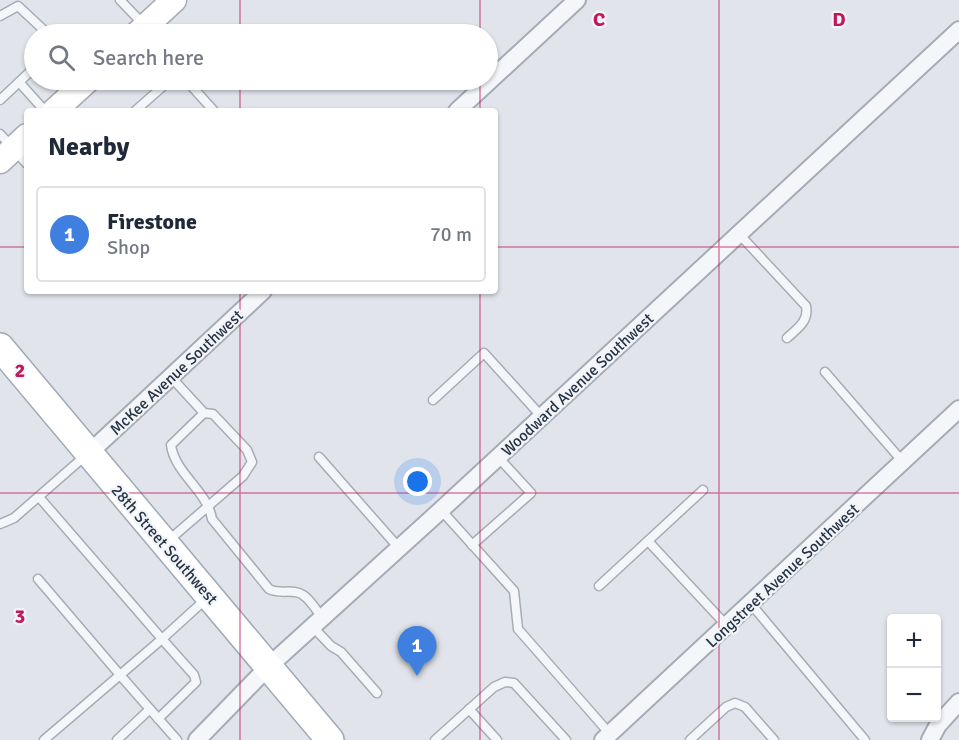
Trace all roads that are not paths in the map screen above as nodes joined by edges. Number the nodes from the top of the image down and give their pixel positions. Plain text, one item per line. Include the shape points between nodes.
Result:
1 (120, 0) edge
2 (174, 0) edge
3 (577, 0) edge
4 (21, 3) edge
5 (0, 16) edge
6 (39, 24) edge
7 (137, 24) edge
8 (149, 24) edge
9 (959, 30) edge
10 (498, 74) edge
11 (24, 77) edge
12 (19, 82) junction
13 (24, 88) edge
14 (26, 90) edge
15 (70, 90) edge
16 (159, 90) edge
17 (195, 90) edge
18 (481, 90) edge
19 (0, 100) edge
20 (42, 108) edge
21 (56, 108) edge
22 (138, 108) edge
23 (211, 108) edge
24 (461, 108) edge
25 (739, 234) junction
26 (260, 294) edge
27 (787, 338) dead end
28 (0, 347) edge
29 (825, 372) dead end
30 (171, 377) junction
31 (433, 400) dead end
32 (959, 409) edge
33 (204, 413) junction
34 (542, 417) junction
35 (88, 454) junction
36 (319, 456) dead end
37 (498, 457) junction
38 (903, 462) junction
39 (703, 490) dead end
40 (39, 497) junction
41 (210, 506) junction
42 (441, 510) junction
43 (0, 524) edge
44 (648, 541) junction
45 (165, 544) junction
46 (472, 545) junction
47 (399, 548) junction
48 (38, 579) dead end
49 (599, 586) dead end
50 (210, 596) junction
51 (751, 604) junction
52 (318, 622) junction
53 (727, 626) junction
54 (162, 639) junction
55 (269, 666) junction
56 (120, 675) junction
57 (377, 693) dead end
58 (959, 702) edge
59 (150, 709) junction
60 (469, 709) junction
61 (158, 719) junction
62 (607, 738) edge
63 (44, 740) edge
64 (117, 740) edge
65 (177, 740) edge
66 (197, 740) edge
67 (330, 740) edge
68 (435, 740) edge
69 (497, 740) edge
70 (566, 740) edge
71 (690, 740) edge
72 (774, 740) edge
73 (865, 740) edge
74 (930, 740) edge

1 - 7 lane
2 - 8 main road
3 - 10 street
4 - 5 lane
4 - 6 lane
9 - 25 street, Woodward Avenue Southwest
11 - 12 lane
12 - 13 lane
12 - 19 lane
14 - 20 lane
15 - 21 main road
16 - 22 lane
17 - 23 lane
18 - 24 street
25 - 27 lane via 806,306 804,322
25 - 34 street, Woodward Avenue Southwest
26 - 30 street, McKee Avenue Southwest
28 - 35 main road, 28th Street Southwest
29 - 38 lane
30 - 33 lane
30 - 35 street, McKee Avenue Southwest
31 - 34 lane via 484,353
32 - 38 street, Longstreet Avenue Southwest
33 - 41 lane via 171,445 175,459
33 - 41 lane via 213,414 247,450 252,462
34 - 37 street, Woodward Avenue Southwest
35 - 40 lane
35 - 45 main road, 28th Street Southwest
36 - 47 lane
37 - 42 street, Woodward Avenue Southwest
37 - 46 lane via 531,493
38 - 51 street, Longstreet Avenue Southwest
39 - 44 lane
40 - 43 lane via 14,518
40 - 54 lane
41 - 45 lane
41 - 52 lane via 212,519 269,589 304,595
42 - 46 lane
42 - 47 street, Woodward Avenue Southwest
44 - 49 lane
44 - 53 lane
45 - 50 main road, 28th Street Southwest
46 - 62 lane via 514,591 518,629
47 - 52 street, Woodward Avenue Southwest
48 - 56 lane
50 - 54 lane
50 - 55 main road, 28th Street Southwest
51 - 53 street, Longstreet Avenue Southwest
51 - 73 lane
52 - 55 street, Woodward Avenue Southwest
52 - 57 lane via 331,646
53 - 62 street, Longstreet Avenue Southwest
54 - 56 lane
54 - 61 lane via 196,682
55 - 66 street, Woodward Avenue Southwest
55 - 67 main road, 28th Street Southwest
56 - 59 lane
56 - 63 lane
58 - 74 street
59 - 61 lane
59 - 64 lane
60 - 68 lane
60 - 69 lane
60 - 70 lane via 494,687 514,683
61 - 65 lane
71 - 72 lane via 735,703 745,707

